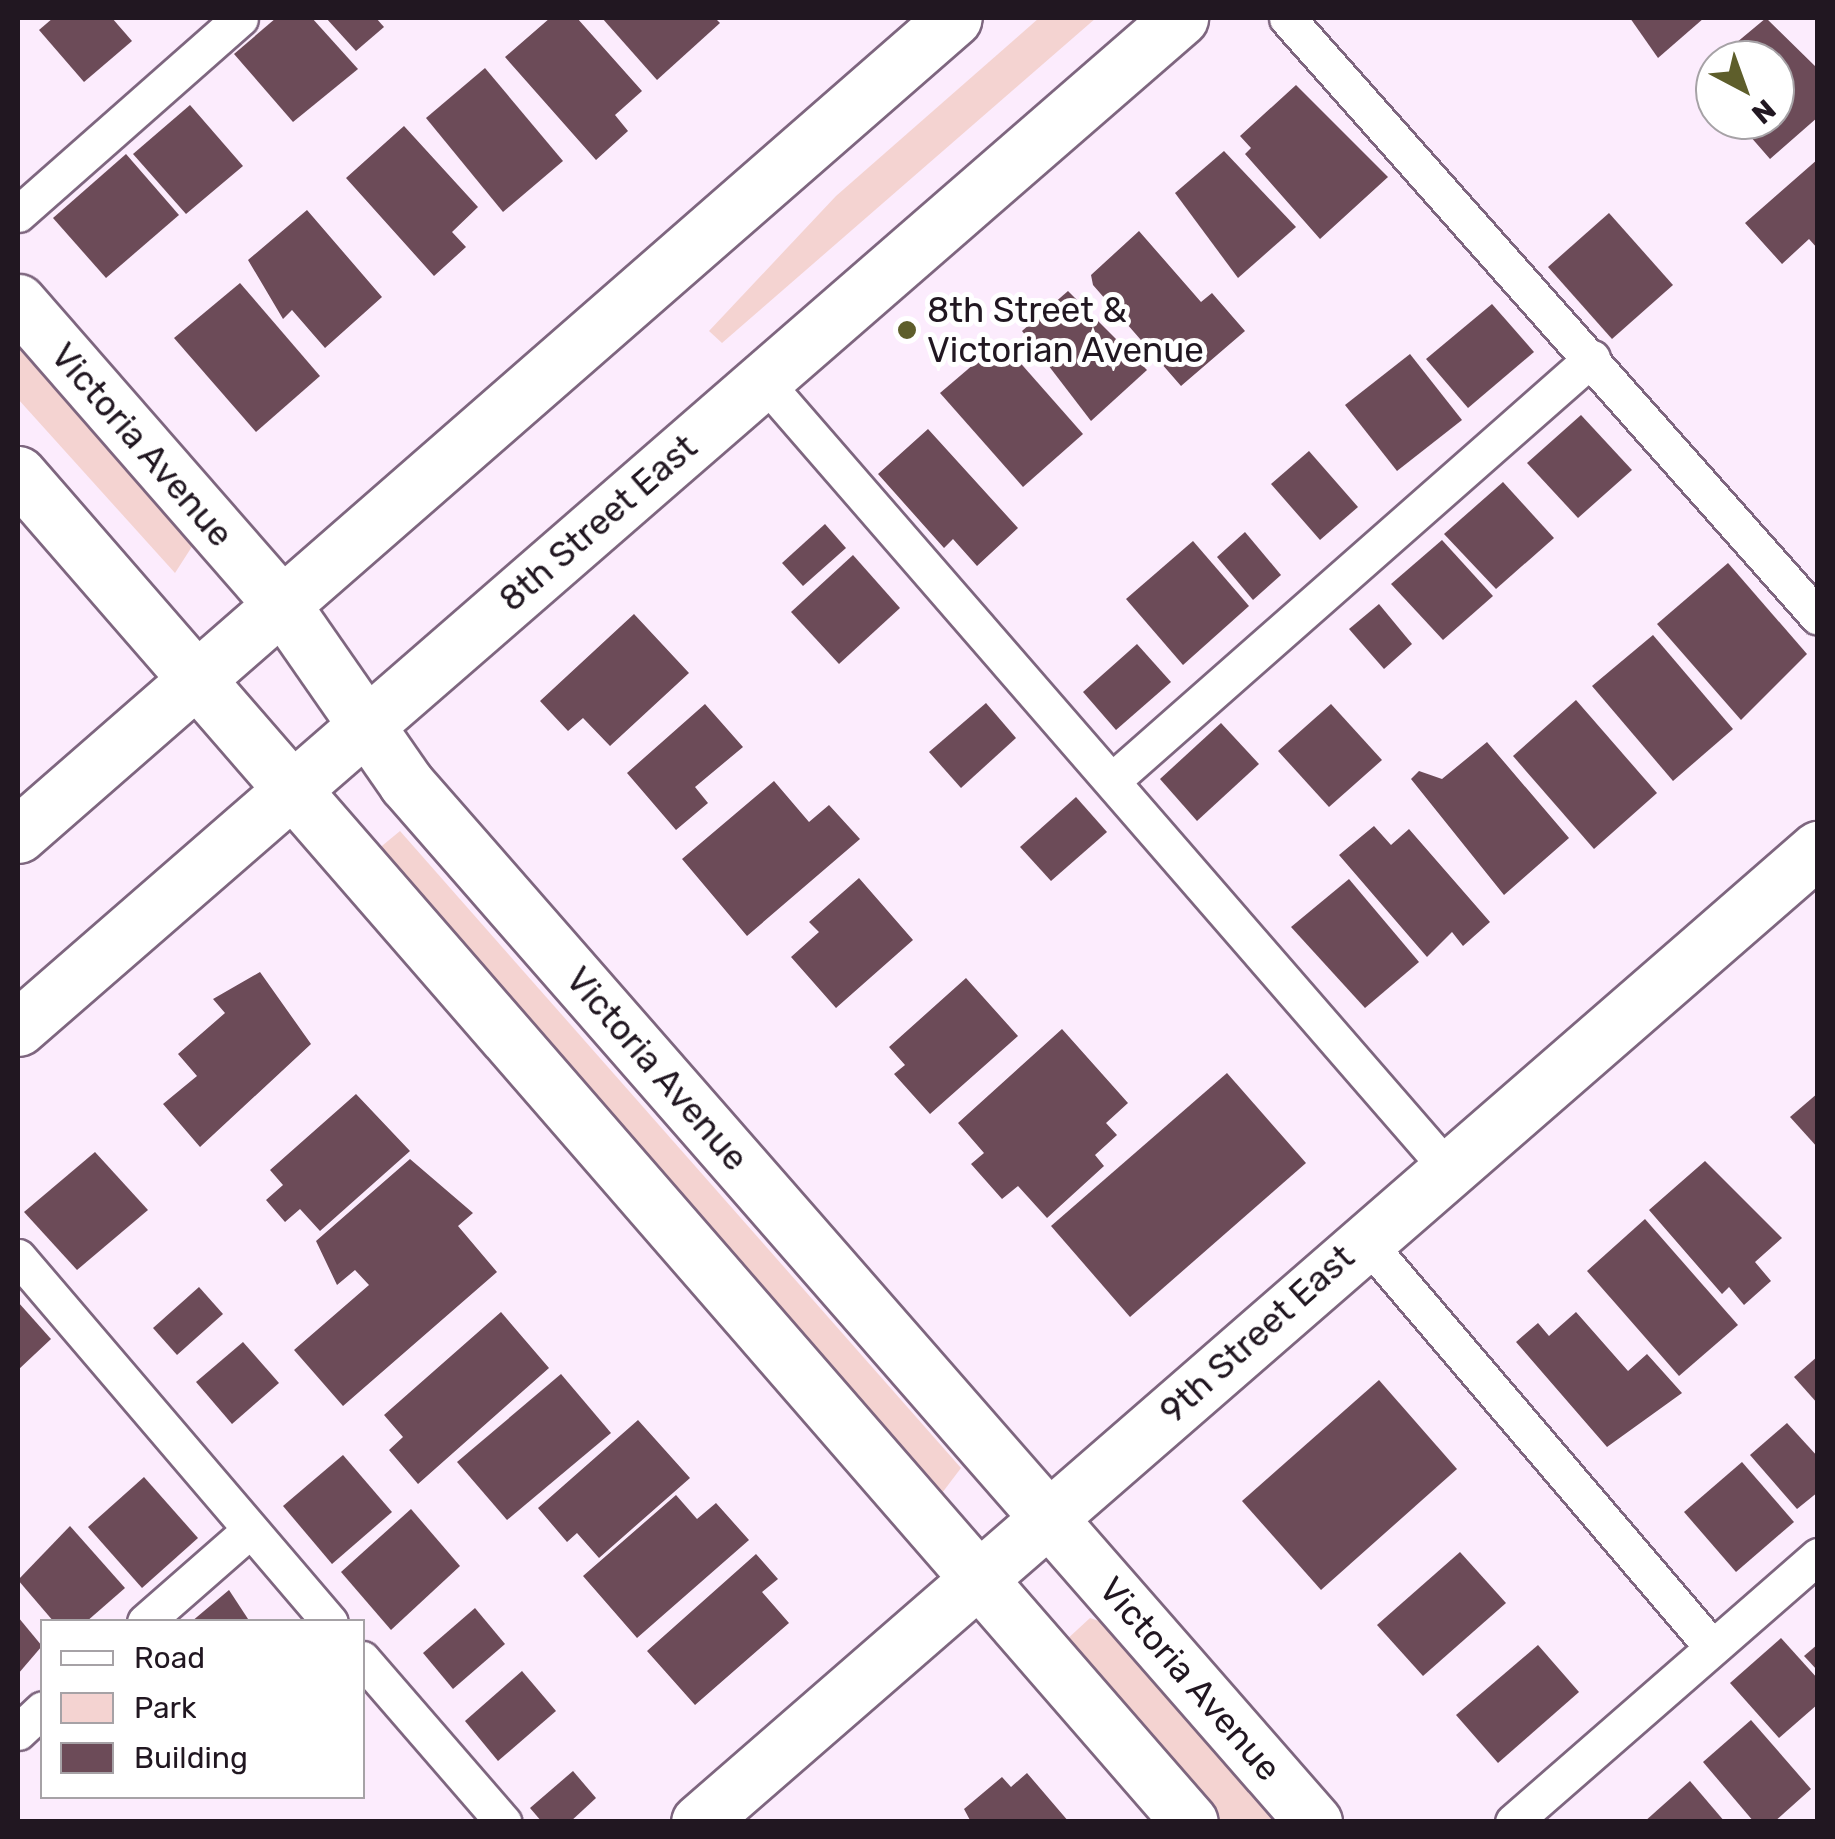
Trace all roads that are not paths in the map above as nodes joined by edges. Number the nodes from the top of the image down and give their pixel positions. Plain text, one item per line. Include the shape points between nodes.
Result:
1 (240, 18) edge
2 (954, 18) edge
3 (1180, 18) edge
4 (1288, 18) edge
5 (18, 214) edge
6 (18, 302) edge
7 (1592, 358) junction
8 (762, 380) junction
9 (18, 474) edge
10 (281, 603) junction
11 (1818, 618) edge
12 (196, 680) junction
13 (367, 724) junction
14 (1114, 779) junction
15 (292, 790) junction
16 (18, 835) edge
17 (1818, 849) edge
18 (18, 1028) edge
19 (1448, 1169) junction
20 (1364, 1238) junction
21 (18, 1257) edge
22 (1050, 1517) junction
23 (250, 1530) junction
24 (1818, 1556) edge
25 (978, 1579) junction
26 (148, 1619) edge
27 (327, 1619) edge
28 (1712, 1647) junction
29 (365, 1663) edge
30 (40, 1712) edge
31 (18, 1732) edge
32 (503, 1822) edge
33 (698, 1822) edge
34 (1190, 1822) edge
35 (1314, 1822) edge
36 (1513, 1822) edge

1 - 5 lane
2 - 10 street
3 - 8 street, 8th Street East
4 - 7 lane
6 - 10 street, Victoria Avenue
7 - 11 lane
7 - 14 lane
8 - 13 street, 8th Street East
8 - 14 lane
9 - 12 street
10 - 12 street
10 - 13 street, Victoria Avenue
12 - 15 street
12 - 16 street
13 - 15 street, 8th Street East
13 - 22 street, Victoria Avenue via 418,796
14 - 19 lane
15 - 18 street, 8th Street East
15 - 25 street
17 - 19 street, 9th Street East
19 - 20 street, 9th Street East
20 - 22 street, 9th Street East
20 - 28 lane
21 - 23 lane
22 - 25 street, 9th Street East
22 - 35 street, Victoria Avenue
23 - 26 lane
23 - 27 lane
24 - 28 lane
25 - 33 street, 9th Street East
25 - 34 street
28 - 36 lane
29 - 32 lane
30 - 31 lane

